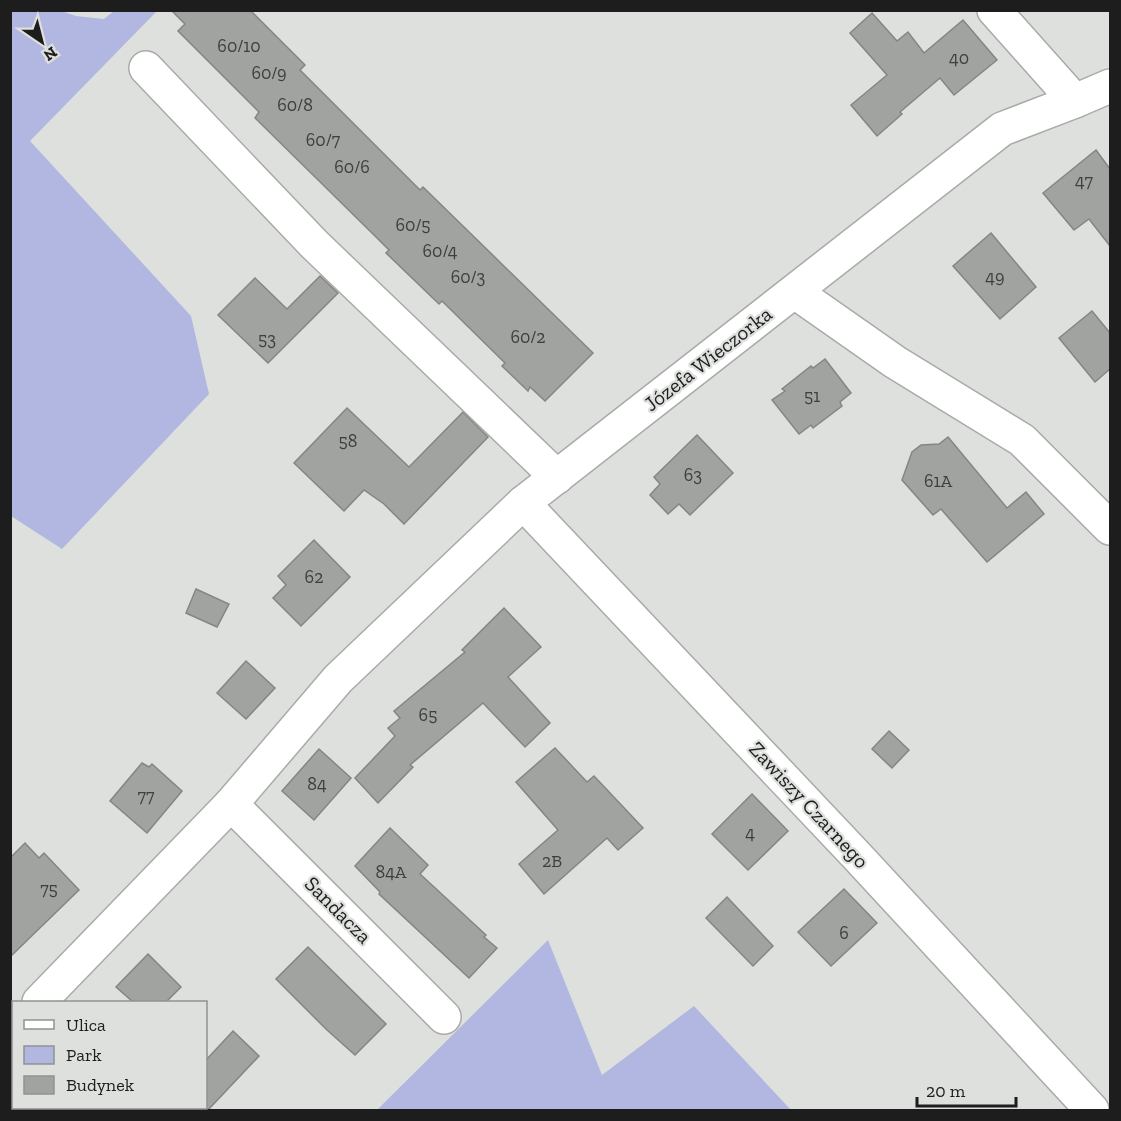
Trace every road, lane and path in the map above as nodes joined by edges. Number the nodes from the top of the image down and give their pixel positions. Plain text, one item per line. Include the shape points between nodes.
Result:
1 (994, 10) edge
2 (146, 68) dead end
3 (1110, 86) edge
4 (1076, 101) junction
5 (795, 292) junction
6 (557, 477) junction
7 (523, 503) junction
8 (1110, 528) edge
9 (231, 804) junction
10 (40, 1001) edge
11 (444, 1017) dead end
12 (1092, 1110) edge

1 - 4 street
2 - 6 street via 314,244
3 - 4 street, Józefa Wieczorka
4 - 5 street, Józefa Wieczorka via 1002,129
5 - 6 street, Józefa Wieczorka
5 - 8 street via 895,362 1022,440
6 - 7 street, Józefa Wieczorka
7 - 9 street, Józefa Wieczorka via 338,679
7 - 12 street, Zawiszy Czarnego
9 - 10 street
9 - 11 street, Sandacza

